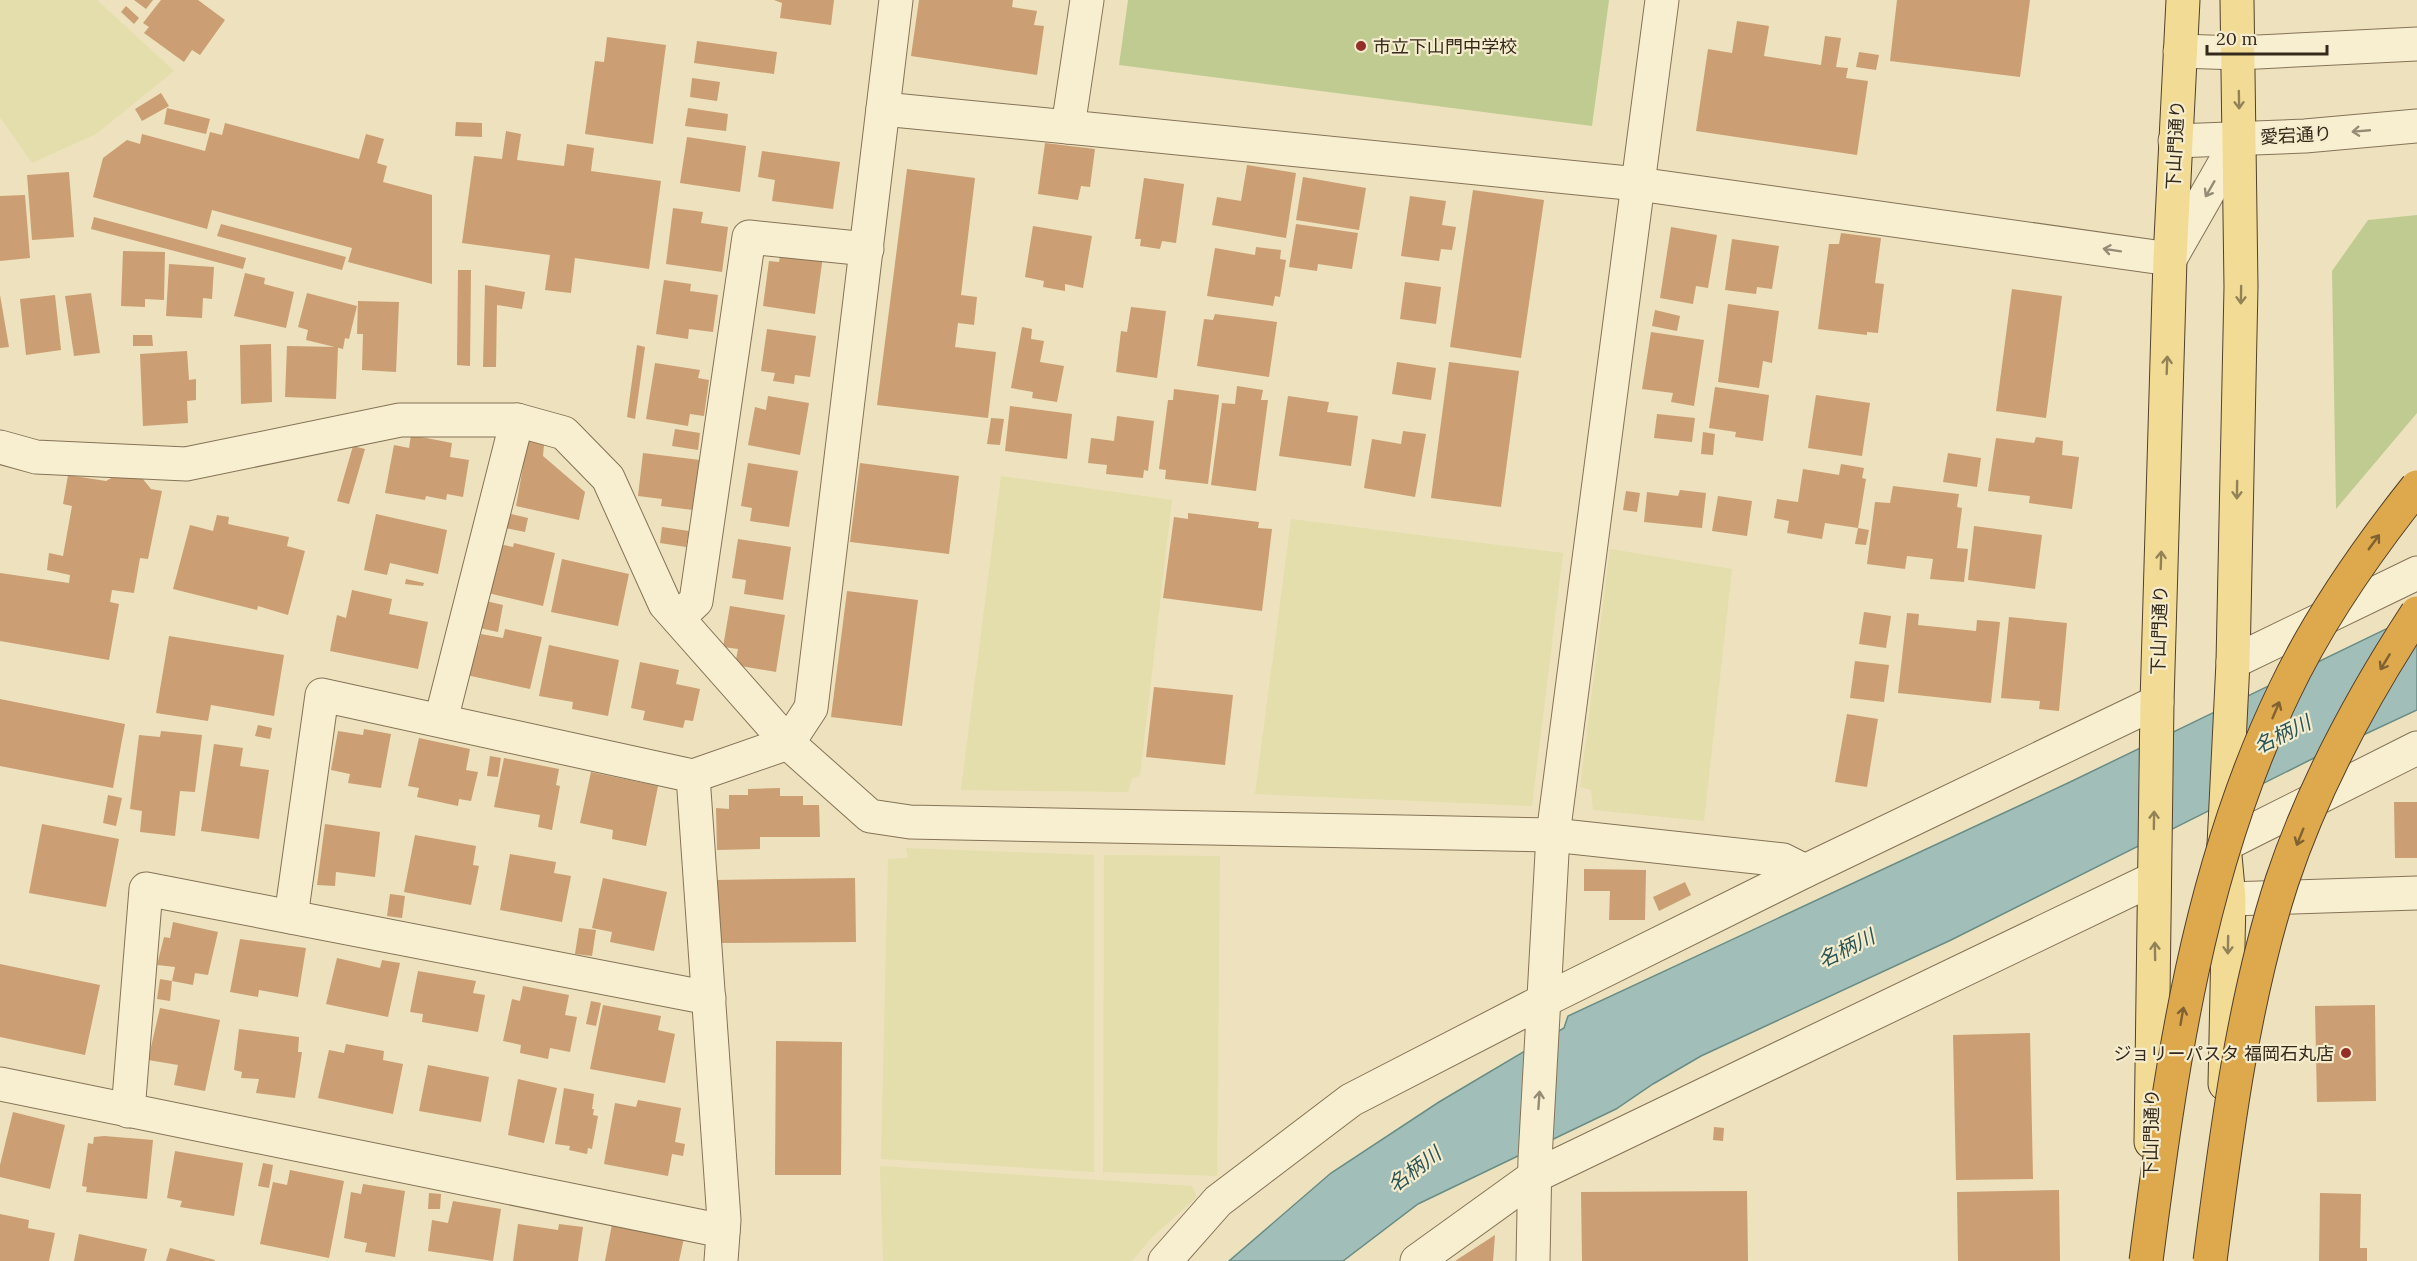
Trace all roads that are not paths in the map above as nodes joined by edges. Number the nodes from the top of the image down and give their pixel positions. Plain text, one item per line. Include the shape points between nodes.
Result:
1 (896, 0) edge
2 (1087, 0) edge
3 (1662, 0) edge
4 (2183, 0) edge
5 (2237, 0) edge
6 (2417, 44) edge
7 (2180, 51) junction
8 (2238, 53) junction
9 (883, 109) junction
10 (2417, 126) edge
11 (1068, 127) junction
12 (2239, 138) junction
13 (2175, 141) junction
14 (1638, 184) junction
15 (867, 249) junction
16 (2170, 259) junction
17 (517, 420) junction
18 (0, 447) edge
19 (2417, 487) edge
20 (2417, 573) edge
21 (2417, 613) edge
22 (678, 618) junction
23 (2233, 662) junction
24 (2157, 702) junction
25 (441, 720) junction
26 (788, 743) junction
27 (2417, 748) edge
28 (693, 776) junction
29 (1553, 834) junction
30 (2224, 845) junction
31 (1805, 871) junction
32 (2153, 879) junction
33 (2417, 893) edge
34 (2229, 899) junction
35 (291, 917) junction
36 (709, 998) junction
37 (1544, 1013) junction
38 (0, 1084) edge
39 (128, 1111) junction
40 (1535, 1168) junction
41 (722, 1246) edge
42 (1165, 1261) edge
43 (1417, 1261) edge
44 (1533, 1261) edge
45 (2147, 1261) edge
46 (2210, 1261) edge
47 (2222, 1261) edge

1 - 9 street
2 - 11 street
3 - 14 street
4 - 7 main road, 下山門通り
5 - 8 main road
6 - 8 street
7 - 8 street
7 - 13 main road, 下山門通り
8 -> 12 main road
9 - 11 street
9 - 15 street
10 -> 12 street, 愛宕通り
11 - 14 street
12 - 13 street, 愛宕通り
12 -> 16 street
12 -> 23 main road via 2241,287
13 - 16 main road, 下山門通り
16 -> 14 street
14 - 29 street
15 - 22 street via 749,237 696,601
15 - 26 street via 811,708
24 -> 16 main road, 下山門通り
17 - 18 street via 400,420 186,464 36,457
17 - 22 street via 564,433 608,478 666,604
17 - 25 street
45 -> 19 highway, bridge via 2165,1109 2189,977 2219,862 2250,769 2284,691 2326,613 2373,542
20 - 23 street
21 -> 46 highway, bridge via 2354,715 2282,881 2254,989 2228,1119
22 - 26 street
23 - 30 main road
24 - 31 street
32 -> 24 main road, 下山門通り
25 - 28 street
25 - 35 street via 322,694
26 - 28 street
26 - 29 street via 870,816 910,822
27 - 30 street
28 - 36 street
29 - 31 street via 1783,860
29 - 37 street
30 - 34 main road
31 - 37 street
32 - 40 street
45 -> 32 main road, 下山門通り via 2155,954
33 - 34 street
34 -> 47 main road
35 - 36 street
35 - 39 street via 146,889
36 - 41 street
40 -> 37 street
37 - 42 street via 1351,1100 1218,1201
38 - 39 street
39 - 41 street
40 - 43 street
40 - 44 street

